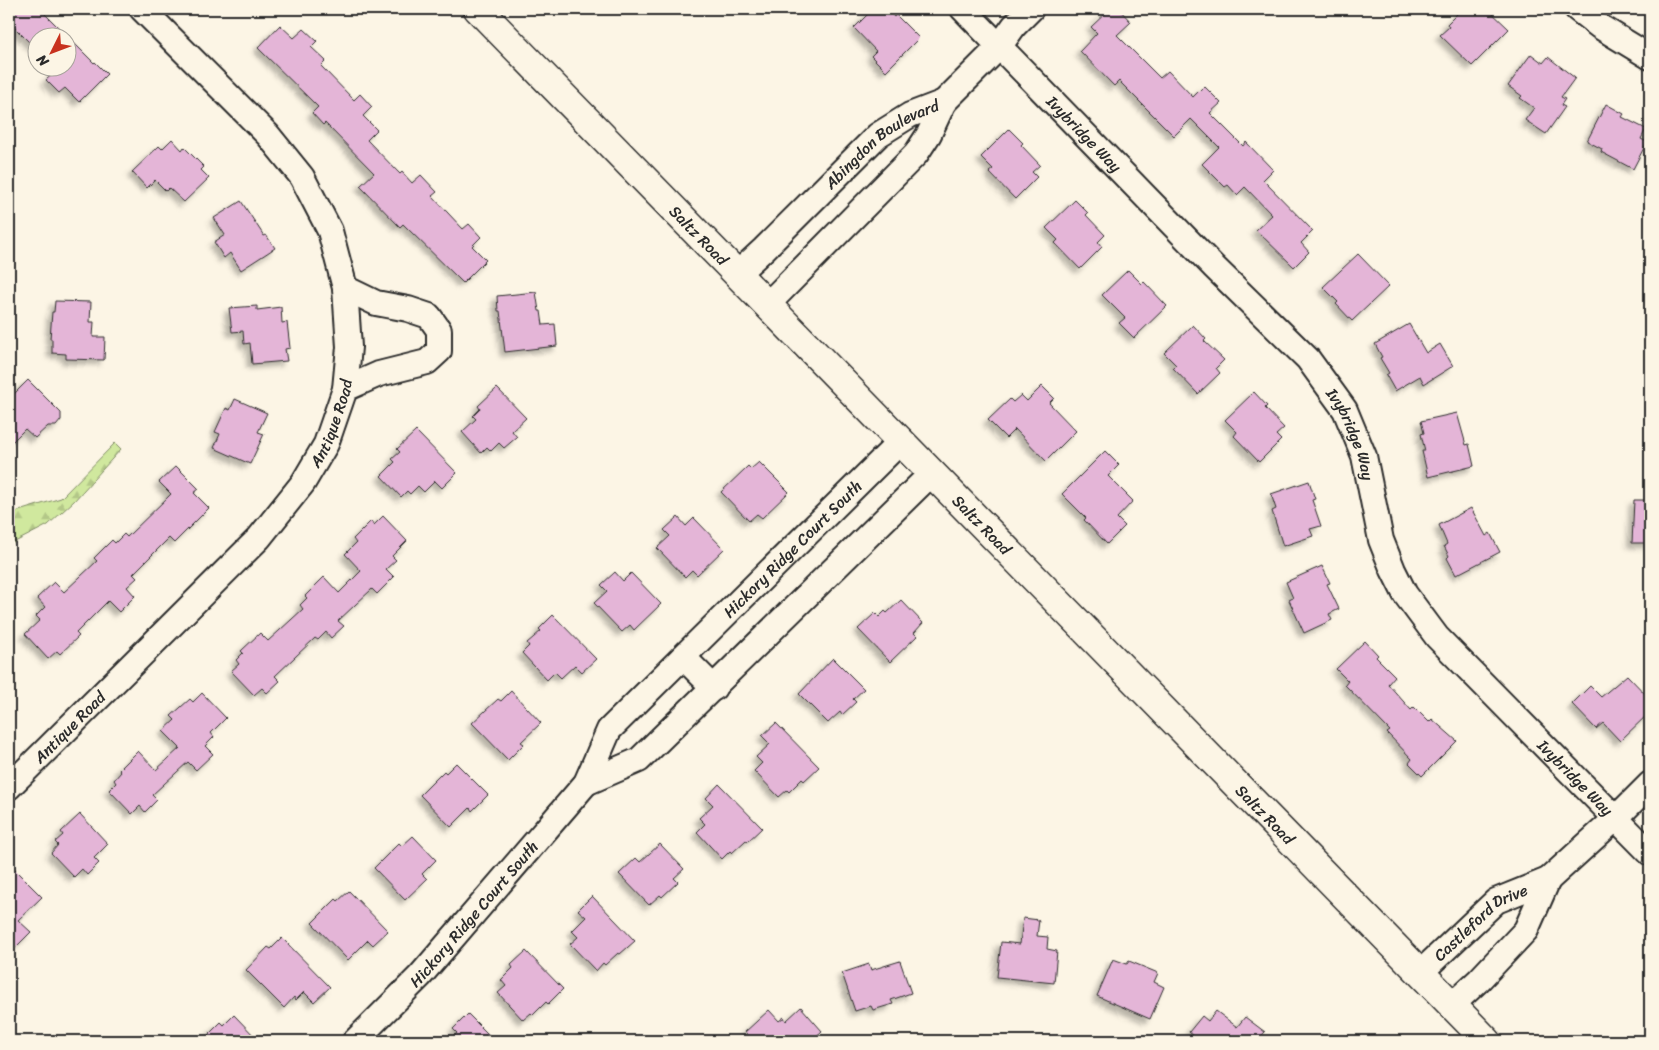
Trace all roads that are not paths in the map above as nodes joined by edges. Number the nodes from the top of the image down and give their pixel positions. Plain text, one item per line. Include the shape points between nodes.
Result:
1 (142, 9) edge
2 (478, 9) edge
3 (963, 9) edge
4 (1031, 9) edge
5 (1577, 9) edge
6 (999, 46) junction
7 (1650, 57) edge
8 (944, 102) junction
9 (737, 274) junction
10 (346, 288) junction
11 (767, 305) junction
12 (345, 389) junction
13 (901, 441) junction
14 (932, 473) junction
15 (683, 657) junction
16 (714, 688) junction
17 (586, 783) junction
18 (1650, 784) edge
19 (9, 787) edge
20 (1615, 819) junction
21 (1650, 854) edge
22 (1548, 880) junction
23 (1420, 973) junction
24 (1452, 1006) junction
25 (356, 1041) edge
26 (1487, 1041) edge

1 - 10 street, Antique Road via 268,135 302,177 330,231
2 - 9 street, Saltz Road
3 - 6 street, Ivybridge Way
4 - 6 street
5 - 7 street
6 - 8 street
6 - 20 street, Ivybridge Way via 1308,359 1349,419 1364,456 1381,540 1405,594 1437,637
8 - 9 street, Abingdon Boulevard via 910,115 878,135
8 - 11 street, Abingdon Boulevard via 916,154
9 - 11 street, Saltz Road
10 - 12 street, Antique Road via 349,347
10 - 12 street via 376,303 428,316 439,330 439,351 427,362 379,374
11 - 13 street, Saltz Road
12 - 19 street, Antique Road via 326,444 303,483 259,538
13 - 14 street, Saltz Road
13 - 15 street, Hickory Ridge Court South
14 - 16 street, Hickory Ridge Court South
14 - 23 street, Saltz Road
15 - 16 street
15 - 17 street, Hickory Ridge Court South via 609,730
16 - 17 street, Hickory Ridge Court South via 640,760
17 - 25 street, Hickory Ridge Court South via 420,976
18 - 20 street, Castleford Drive
20 - 21 street, Ivybridge Way
20 - 22 street, Castleford Drive
22 - 23 street, Castleford Drive via 1496,901
22 - 24 street, Castleford Drive via 1526,930
23 - 24 street, Saltz Road
24 - 26 street, Saltz Road

